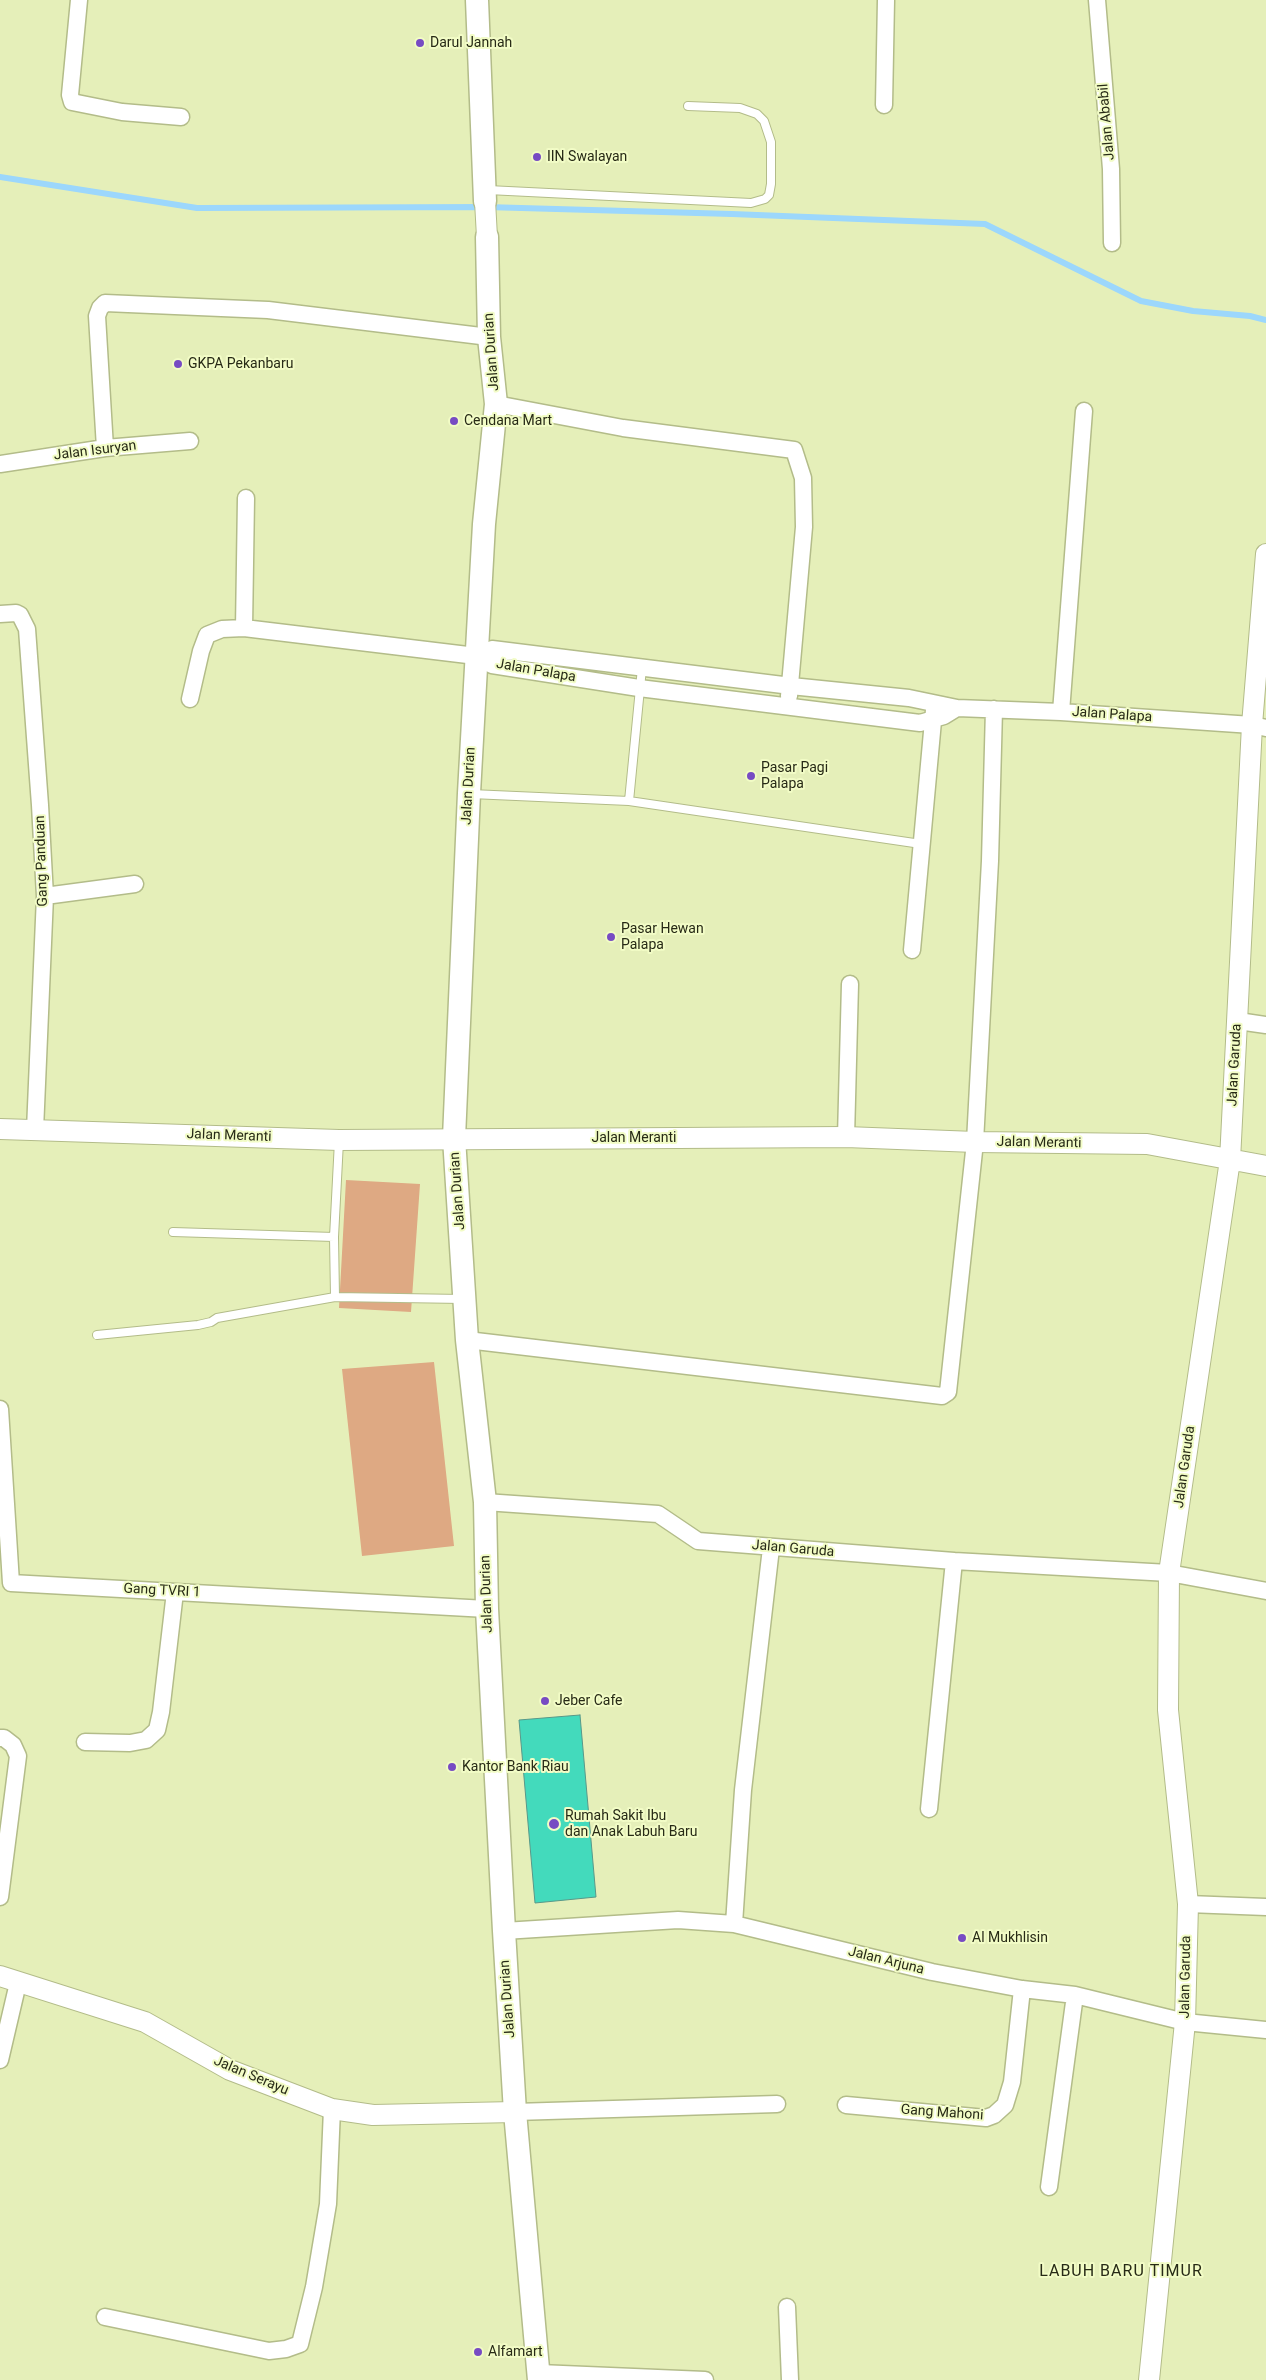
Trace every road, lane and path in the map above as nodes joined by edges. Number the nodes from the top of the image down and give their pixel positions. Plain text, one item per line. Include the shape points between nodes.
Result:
1 (79, 0) edge
2 (478, 0) edge
3 (886, 0) edge
4 (1097, 0) edge
5 (884, 105) dead end
6 (688, 106) dead end
7 (181, 117) dead end
8 (486, 195) junction
9 (487, 237) joint
10 (1112, 244) dead end
11 (489, 337) junction
12 (496, 404) junction
13 (1084, 411) dead end
14 (190, 441) dead end
15 (105, 448) junction
16 (0, 464) edge
17 (246, 498) dead end
18 (1266, 554) edge
19 (0, 614) edge
20 (244, 628) junction
21 (476, 656) junction
22 (642, 668) junction
23 (791, 686) junction
24 (639, 688) junction
25 (190, 699) dead end
26 (935, 703) junction
27 (787, 706) junction
28 (957, 708) junction
29 (994, 709) junction
30 (1061, 712) junction
31 (932, 721) junction
32 (1259, 726) edge
33 (469, 794) junction
34 (629, 801) junction
35 (921, 844) junction
36 (135, 884) dead end
37 (45, 896) junction
38 (912, 950) dead end
39 (850, 984) dead end
40 (1238, 1021) junction
41 (1266, 1025) edge
42 (0, 1130) edge
43 (34, 1130) junction
44 (846, 1137) junction
45 (454, 1138) junction
46 (339, 1140) junction
47 (975, 1142) junction
48 (1230, 1160) junction
49 (1266, 1166) edge
50 (173, 1232) dead end
51 (334, 1237) junction
52 (335, 1297) junction
53 (465, 1299) junction
54 (97, 1335) dead end
55 (467, 1340) junction
56 (0, 1409) edge
57 (485, 1502) junction
58 (771, 1548) junction
59 (954, 1561) junction
60 (1170, 1573) junction
61 (6, 1583) edge
62 (175, 1592) junction
63 (1266, 1592) edge
64 (487, 1609) junction
65 (0, 1738) edge
66 (85, 1742) dead end
67 (929, 1808) dead end
68 (0, 1897) edge
69 (1188, 1904) junction
70 (1266, 1908) edge
71 (734, 1924) junction
72 (504, 1932) junction
73 (9, 1980) edge
74 (1022, 1988) junction
75 (1075, 1995) junction
76 (1185, 2022) junction
77 (1266, 2030) edge
78 (0, 2060) edge
79 (777, 2104) dead end
80 (846, 2105) dead end
81 (332, 2109) junction
82 (515, 2112) junction
83 (1049, 2186) dead end
84 (786, 2308) dead end
85 (105, 2317) dead end
86 (539, 2376) edge
87 (705, 2380) edge
88 (790, 2380) edge
89 (1149, 2380) edge

1 - 7 street via 72,102 122,112
2 - 8 main road, Jalan Durian
3 - 5 street
4 - 10 street, Jalan Ababil via 1111,169
6 - 8 lane via 740,108 757,114 764,121 771,142 772,184 765,199 751,204
8 - 9 street, Jalan Durian
9 - 11 main road, Jalan Durian
11 - 12 main road, Jalan Durian
11 - 15 street via 268,310 106,303 97,316
12 - 21 main road, Jalan Durian
12 - 23 street via 623,428 794,450 803,478 804,527
13 - 30 street
14 - 15 street, Jalan Isuryan
15 - 16 street, Jalan Isuryan
17 - 20 street
18 - 32 street, Jalan Garuda
19 - 37 street, Gang Panduan via 20,615 27,630
20 - 21 street
20 - 25 street via 222,628 207,635 200,651
21 - 22 street, Jalan Palapa via 492,649
21 - 24 street, Jalan Palapa via 492,666
21 - 33 main road, Jalan Durian
22 - 23 street, Jalan Palapa
22 - 24 lane
23 - 26 street, Jalan Palapa
23 - 27 street
24 - 27 street, Jalan Palapa
24 - 34 lane
26 - 28 street, Jalan Palapa
26 - 31 street
27 - 31 street, Jalan Palapa via 920,723
28 - 29 street, Jalan Palapa
28 - 31 street, Jalan Palapa
29 - 30 street, Jalan Palapa
29 - 47 street via 990,861
30 - 32 street, Jalan Palapa
31 - 35 street
32 - 40 street, Jalan Garuda
33 - 34 lane
33 - 45 main road, Jalan Durian
34 - 35 lane
35 - 38 street
36 - 37 street
37 - 43 street, Gang Panduan
39 - 44 street
40 - 41 street
40 - 48 street, Jalan Garuda
42 - 43 street, Jalan Meranti
43 - 46 street, Jalan Meranti
44 - 45 street, Jalan Meranti
44 - 47 street, Jalan Meranti
45 - 46 street, Jalan Meranti
45 - 53 main road, Jalan Durian
46 - 51 lane
47 - 48 street, Jalan Meranti via 1147,1144
47 - 55 street via 951,1370 948,1392 942,1396
48 - 49 street, Jalan Meranti
48 - 60 street, Jalan Garuda
50 - 51 lane
51 - 52 lane
52 - 53 lane
52 - 54 lane via 217,1318 198,1325
53 - 55 main road, Jalan Durian
55 - 57 main road, Jalan Durian
56 - 61 street, Gang TVRI 1
57 - 58 street, Jalan Garuda via 658,1514 698,1541
57 - 64 main road, Jalan Durian
58 - 59 street, Jalan Garuda
58 - 71 street via 743,1790
59 - 60 street, Jalan Garuda
59 - 67 street
60 - 63 street, Jalan Garuda
60 - 69 street, Jalan Garuda via 1168,1710
61 - 62 street, Gang TVRI 1
62 - 64 street, Gang TVRI 1
62 - 66 street via 157,1730 146,1740 130,1743
64 - 72 main road, Jalan Durian
65 - 68 street via 13,1745 18,1756
69 - 70 street
69 - 76 street, Jalan Garuda
71 - 72 street, Jalan Arjuna via 678,1920
71 - 74 street, Jalan Arjuna via 932,1972
72 - 82 main road, Jalan Durian
73 - 78 street
73 - 81 street, Jalan Serayu via 145,2022 230,2070
74 - 75 street, Jalan Arjuna
74 - 80 street, Gang Mahoni via 1012,2082 1005,2105 994,2115 986,2118
75 - 76 street, Jalan Arjuna
75 - 83 street
76 - 77 street, Jalan Arjuna
76 - 89 street, Jalan Garuda
79 - 82 street
81 - 82 street, Jalan Serayu via 373,2116
81 - 85 street via 328,2204 314,2287 300,2344 286,2350 269,2351
82 - 86 main road, Jalan Durian
84 - 88 street
86 - 87 street

